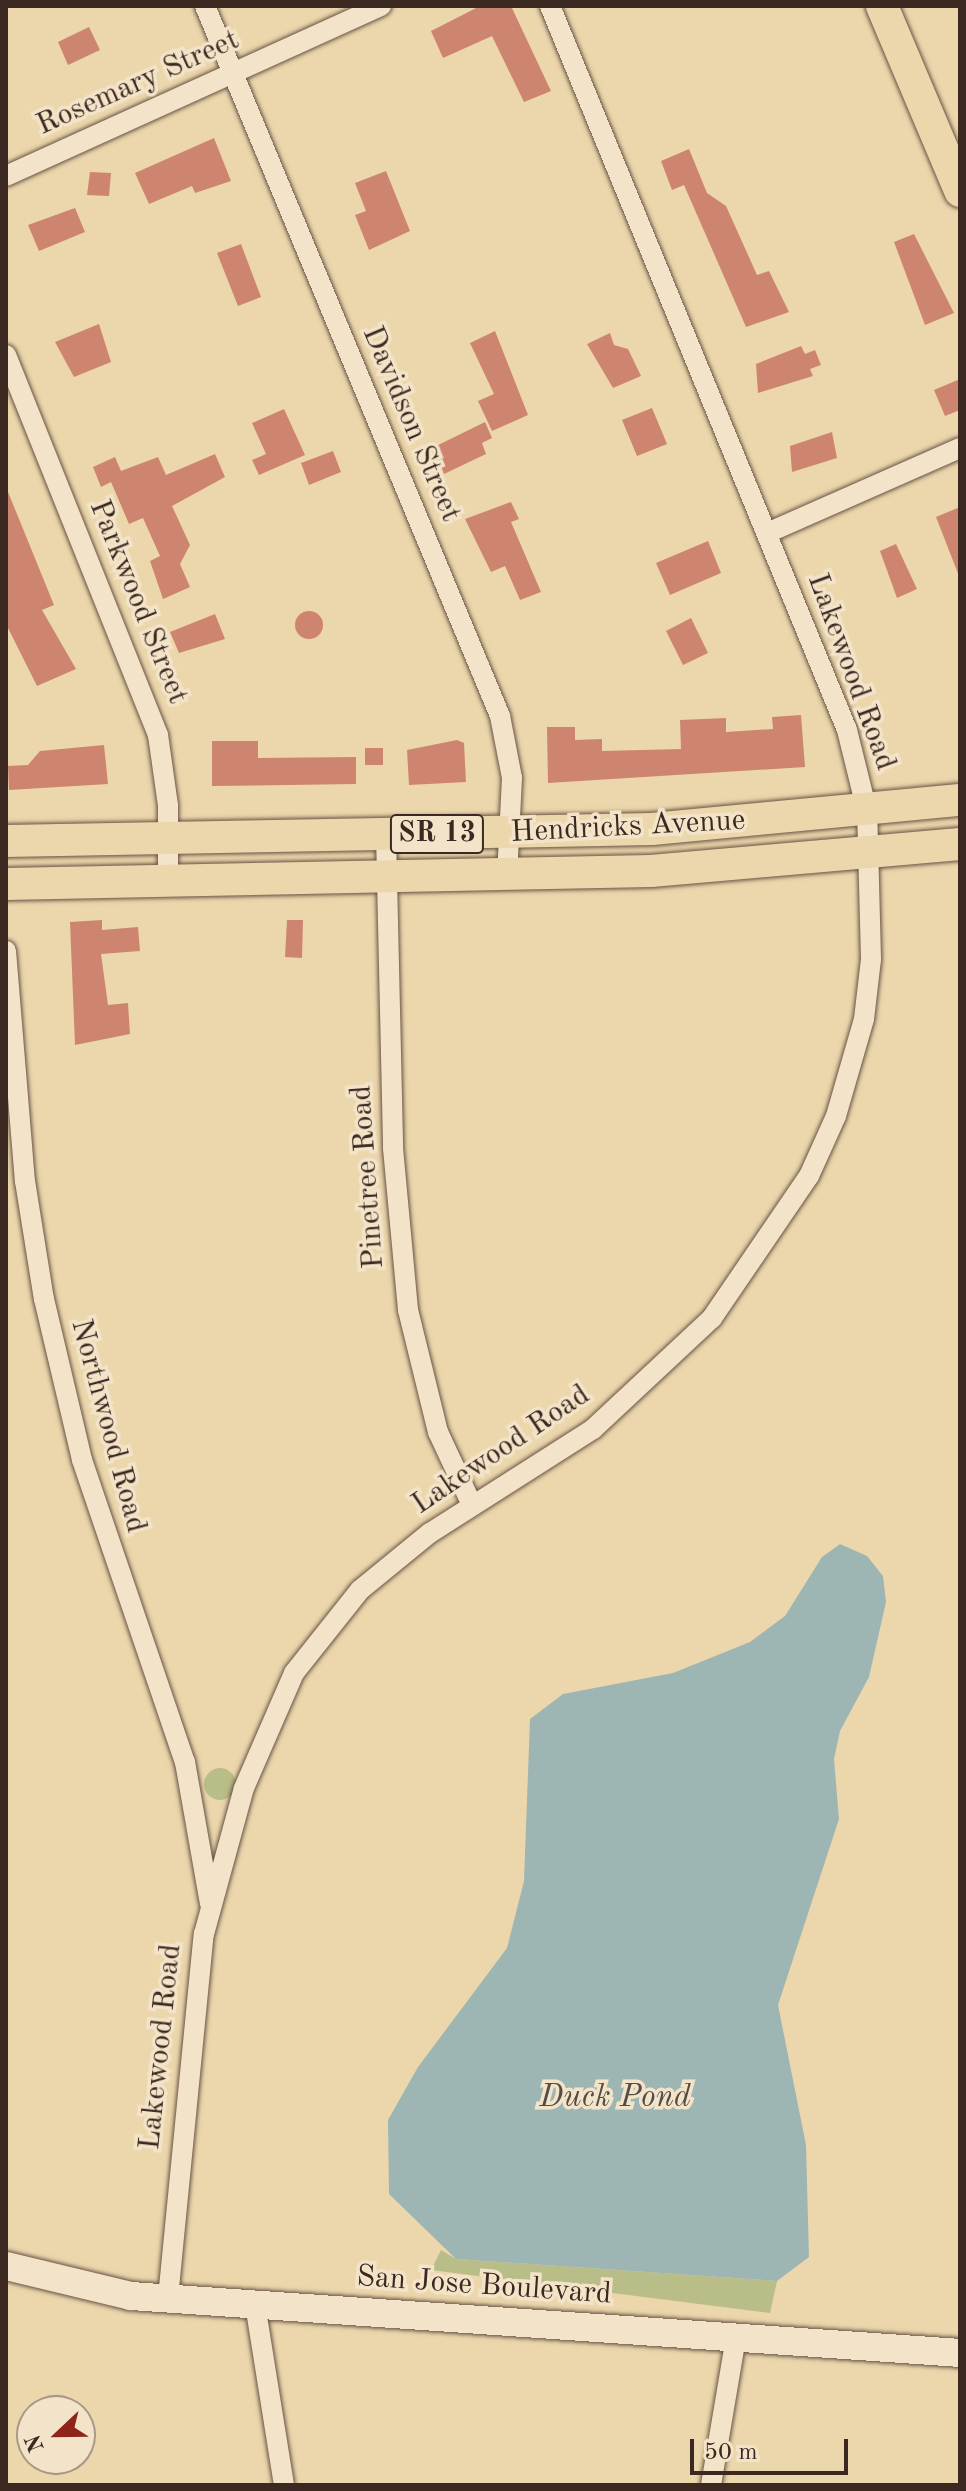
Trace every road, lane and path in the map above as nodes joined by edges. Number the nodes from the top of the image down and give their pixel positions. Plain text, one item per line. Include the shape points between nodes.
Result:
1 (205, 6) edge
2 (381, 6) edge
3 (550, 6) edge
4 (882, 6) edge
5 (232, 73) junction
6 (6, 176) edge
7 (960, 191) edge
8 (6, 355) edge
9 (960, 448) edge
10 (767, 533) junction
11 (960, 800) edge
12 (867, 811) junction
13 (510, 833) junction
14 (386, 834) junction
15 (169, 838) junction
16 (6, 841) edge
17 (960, 844) edge
18 (869, 853) junction
19 (386, 875) junction
20 (507, 876) junction
21 (168, 881) junction
22 (6, 884) edge
23 (6, 951) edge
24 (472, 1505) junction
25 (210, 1904) junction
26 (6, 2266) edge
27 (168, 2298) junction
28 (255, 2304) junction
29 (736, 2337) junction
30 (960, 2353) edge
31 (284, 2485) edge
32 (711, 2485) edge

1 - 5 street, Davidson Street
2 - 5 street, Rosemary Street
3 - 10 street, Lakewood Road
4 - 7 main road
5 - 6 street, Rosemary Street
5 - 13 street, Davidson Street via 500,716 512,778
8 - 15 street, Parkwood Street via 158,735
9 - 10 street
10 - 12 street, Lakewood Road via 835,694
11 - 12 main road, Hendricks Avenue / SR 13
12 - 13 main road, Hendricks Avenue / SR 13
12 - 18 street, Lakewood Road
13 - 14 main road, Hendricks Avenue / SR 13
13 - 20 street, Davidson Street
14 - 15 main road, Hendricks Avenue / SR 13
14 - 19 street, Pinetree Road
15 - 16 main road, Hendricks Avenue / SR 13
15 - 21 street, Parkwood Street
17 - 18 main road, Hendricks Avenue / SR 13
18 - 20 main road, Hendricks Avenue / SR 13
18 - 24 street, Lakewood Road via 871,959 857,1049 836,1116 788,1214 712,1318 651,1382 564,1452
19 - 20 main road, Hendricks Avenue / SR 13
19 - 21 main road, Hendricks Avenue / SR 13
19 - 24 street, Pinetree Road via 393,1148 408,1310 438,1432
21 - 22 main road, Hendricks Avenue / SR 13
23 - 25 street, Northwood Road via 25,1181 51,1330 82,1460 185,1762
24 - 25 street, Lakewood Road via 360,1590 314,1641 244,1788
25 - 27 street, Lakewood Road via 189,2043
26 - 27 street, San Jose Boulevard via 84,2288
27 - 28 street, San Jose Boulevard
28 - 29 street, San Jose Boulevard
28 - 31 street
29 - 30 street, San Jose Boulevard
29 - 32 street

